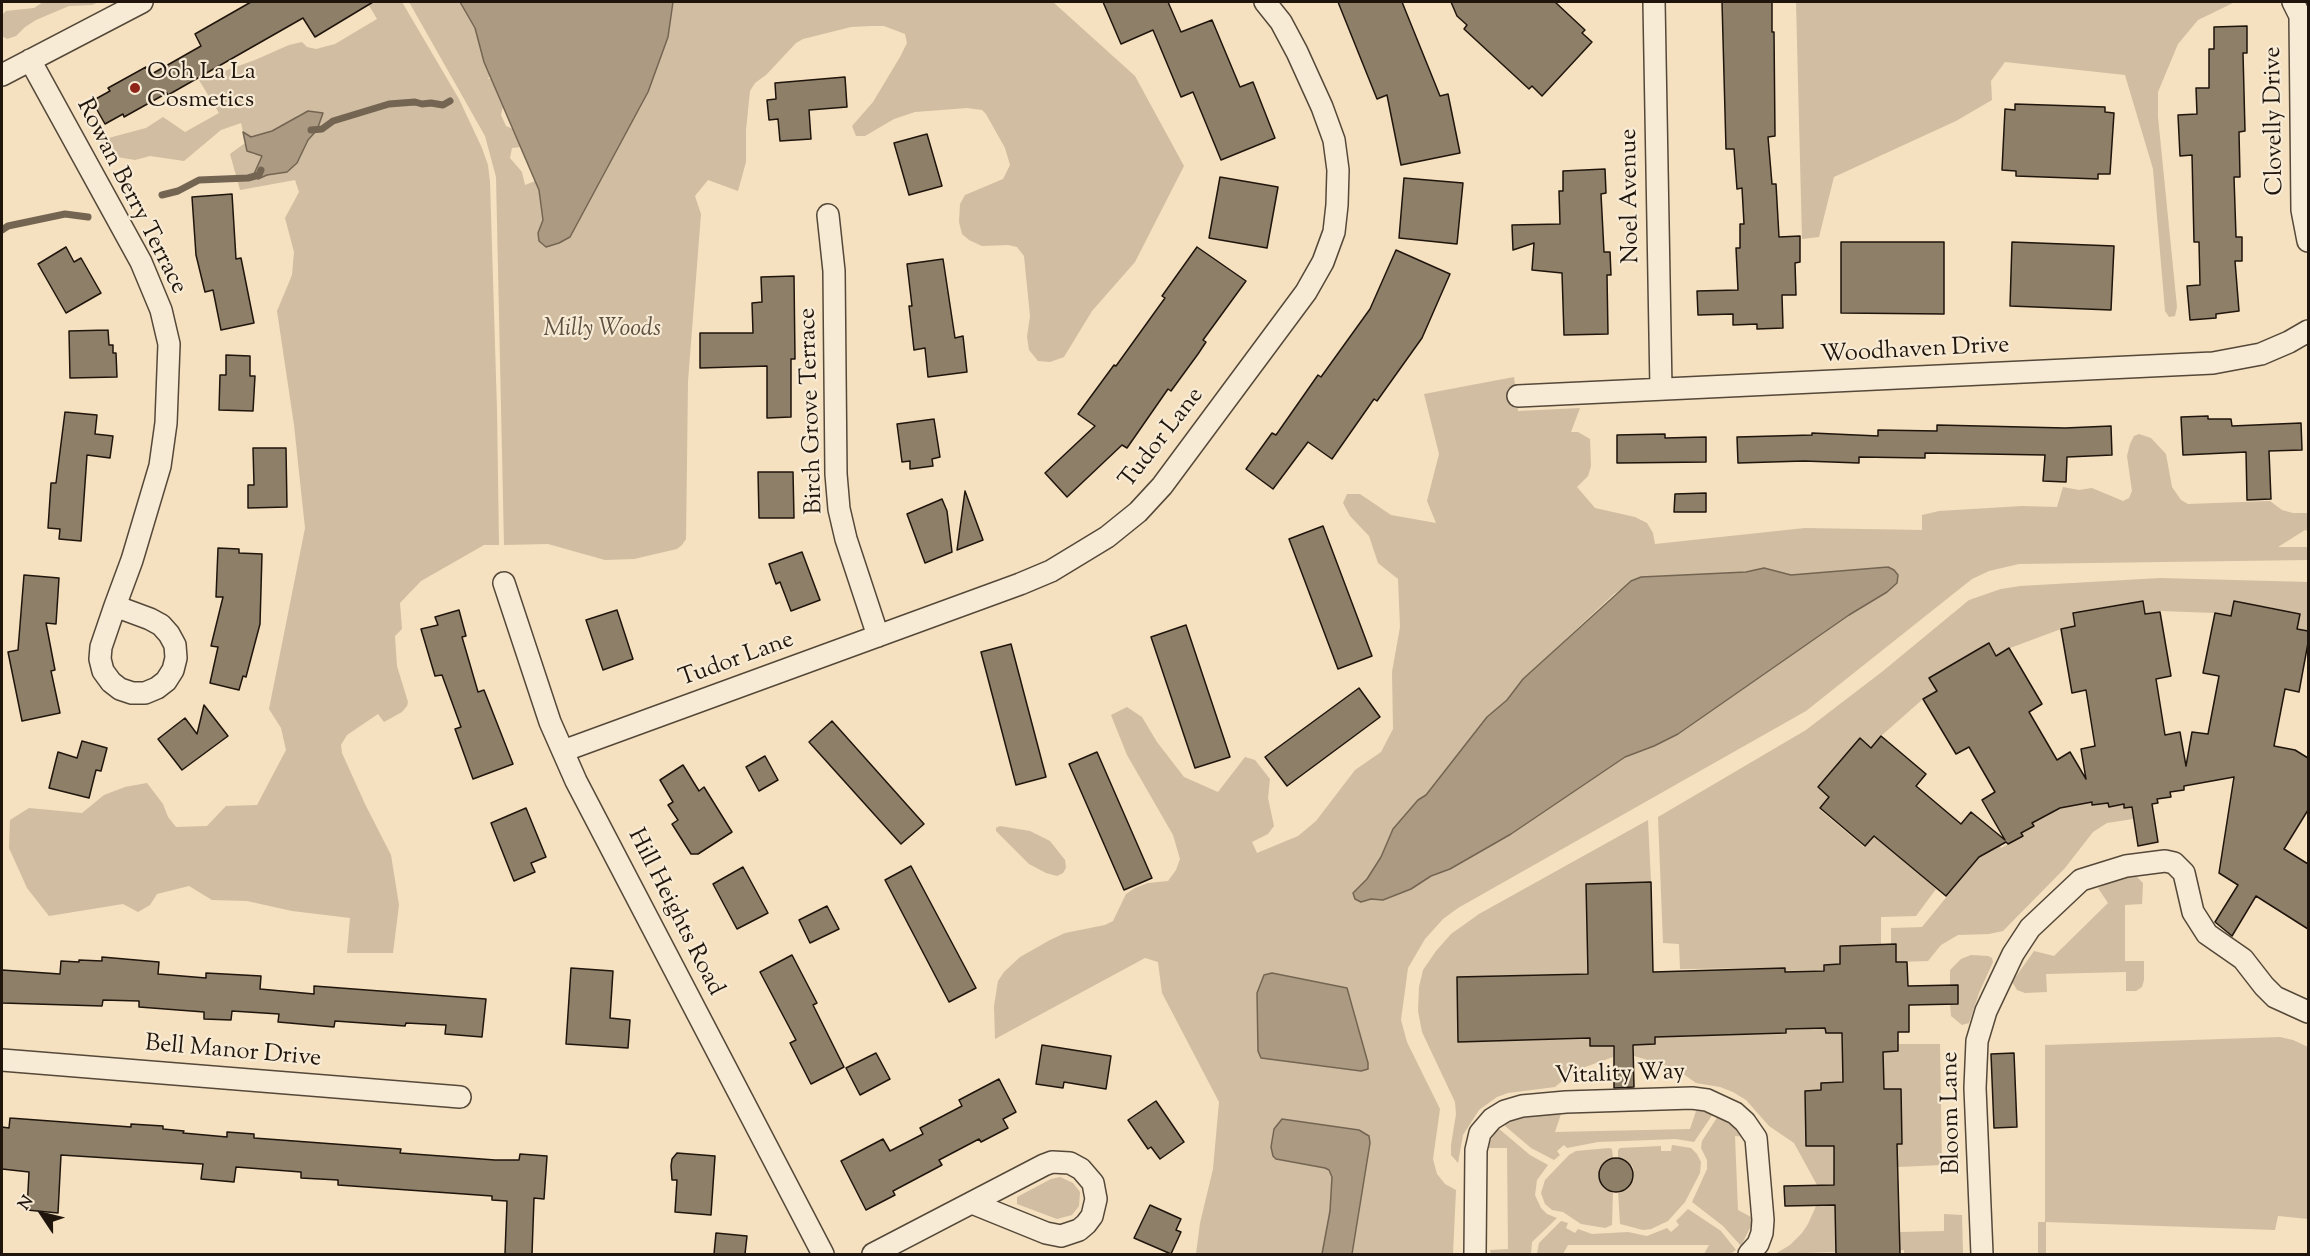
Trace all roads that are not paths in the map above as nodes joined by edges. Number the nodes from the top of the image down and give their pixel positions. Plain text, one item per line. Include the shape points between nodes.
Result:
1 (142, 2) edge
2 (1265, 2) edge
3 (1654, 2) edge
4 (2293, 2) edge
5 (30, 60) junction
6 (2, 75) edge
7 (828, 215) dead end
8 (2308, 242) edge
9 (2308, 331) edge
10 (1661, 389) junction
11 (1518, 396) dead end
12 (504, 584) dead end
13 (115, 606) dead end
14 (878, 636) junction
15 (563, 751) junction
16 (2308, 1012) edge
17 (2, 1060) edge
18 (460, 1097) dead end
19 (972, 1203) junction
20 (823, 1254) edge
21 (873, 1254) edge
22 (1475, 1254) edge
23 (1749, 1254) edge
24 (1982, 1254) edge

1 - 5 street
2 - 14 street, Tudor Lane via 1297,52 1335,147 1338,201 1334,232 1306,292 1162,486 1107,537 1051,571
3 - 10 street, Noel Avenue
4 - 8 street, Clovelly Drive via 2300,16 2302,210
5 - 6 street
5 - 13 street, Rowan Berry Terrace via 141,262 161,310 169,344 162,455
7 - 14 street, Birch Grove Terrace via 834,271 839,509
9 - 10 street, Woodhaven Drive via 2261,354 2213,363
10 - 11 street, Woodhaven Drive
12 - 15 street, Hill Heights Road
14 - 15 street, Tudor Lane
15 - 20 street, Hill Heights Road
16 - 24 street, Bloom Lane via 2276,997 2242,959 2207,933 2193,912 2184,873 2174,863 2126,866 2081,880 2030,928 2013,954 1986,1011 1977,1041 1975,1088
17 - 18 street, Bell Manor Drive
19 - 19 street via 1061,1236 1086,1224 1096,1199 1088,1175 1061,1161 1044,1165
19 - 21 street
22 - 23 street, Vitality Way via 1476,1150 1480,1133 1492,1119 1522,1106 1692,1098 1707,1100 1735,1113 1756,1138 1763,1220 1758,1244

